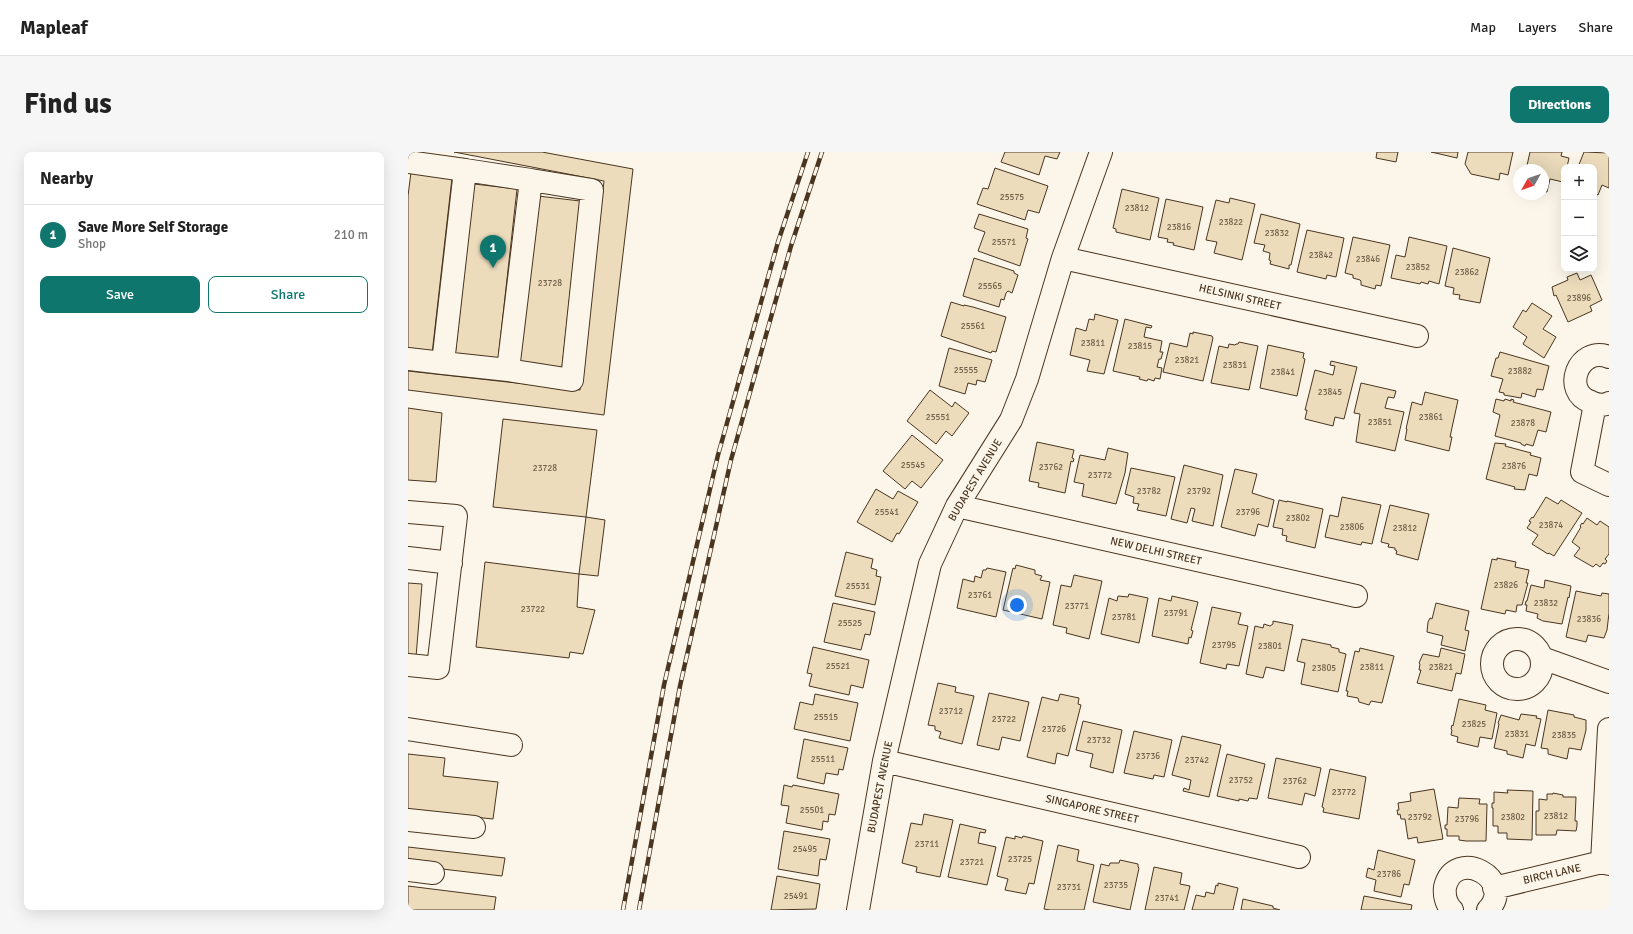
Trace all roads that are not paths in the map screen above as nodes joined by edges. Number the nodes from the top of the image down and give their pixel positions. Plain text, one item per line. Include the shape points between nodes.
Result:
1 (1101, 152) edge
2 (408, 162) edge
3 (465, 170) junction
4 (531, 180) junction
5 (1063, 258) junction
6 (1417, 336) dead end
7 (1609, 357) edge
8 (408, 359) edge
9 (444, 363) junction
10 (508, 370) junction
11 (1602, 404) edge
12 (1609, 485) edge
13 (957, 506) junction
14 (408, 512) edge
15 (408, 558) edge
16 (452, 563) junction
17 (1356, 596) dead end
18 (1542, 658) dead end
19 (408, 665) edge
20 (1609, 682) edge
21 (408, 729) edge
22 (1609, 729) edge
23 (511, 745) dead end
24 (884, 761) junction
25 (408, 820) edge
26 (474, 827) dead end
27 (1299, 857) dead end
28 (1606, 863) edge
29 (408, 870) edge
30 (433, 873) dead end
31 (1494, 888) junction
32 (858, 910) edge
33 (1452, 910) edge
34 (1488, 910) edge

1 - 5 street, BUDAPEST AVENUE
2 - 3 street
3 - 4 street
3 - 9 street
4 - 10 street
4 - 10 street via 592,190 572,380
5 - 6 street, HELSINKI STREET
5 - 13 street, BUDAPEST AVENUE via 1027,378 1011,420
7 - 11 street via 1595,355 1586,359 1575,375 1579,394 1587,401
8 - 9 street
9 - 10 street
11 - 12 street via 1582,472
13 - 17 street, NEW DELHI STREET
13 - 24 street, BUDAPEST AVENUE via 930,564
14 - 16 street via 456,516
15 - 16 street
16 - 19 street via 438,668
18 - 20 street
21 - 23 street
22 - 28 street
24 - 27 street, SINGAPORE STREET
24 - 32 street, BUDAPEST AVENUE
25 - 26 street
28 - 31 street, BIRCH LANE
29 - 30 street
31 - 33 street via 1491,878 1474,868 1464,868 1455,872 1448,879 1445,888 1445,898
31 - 34 street via 1495,897

